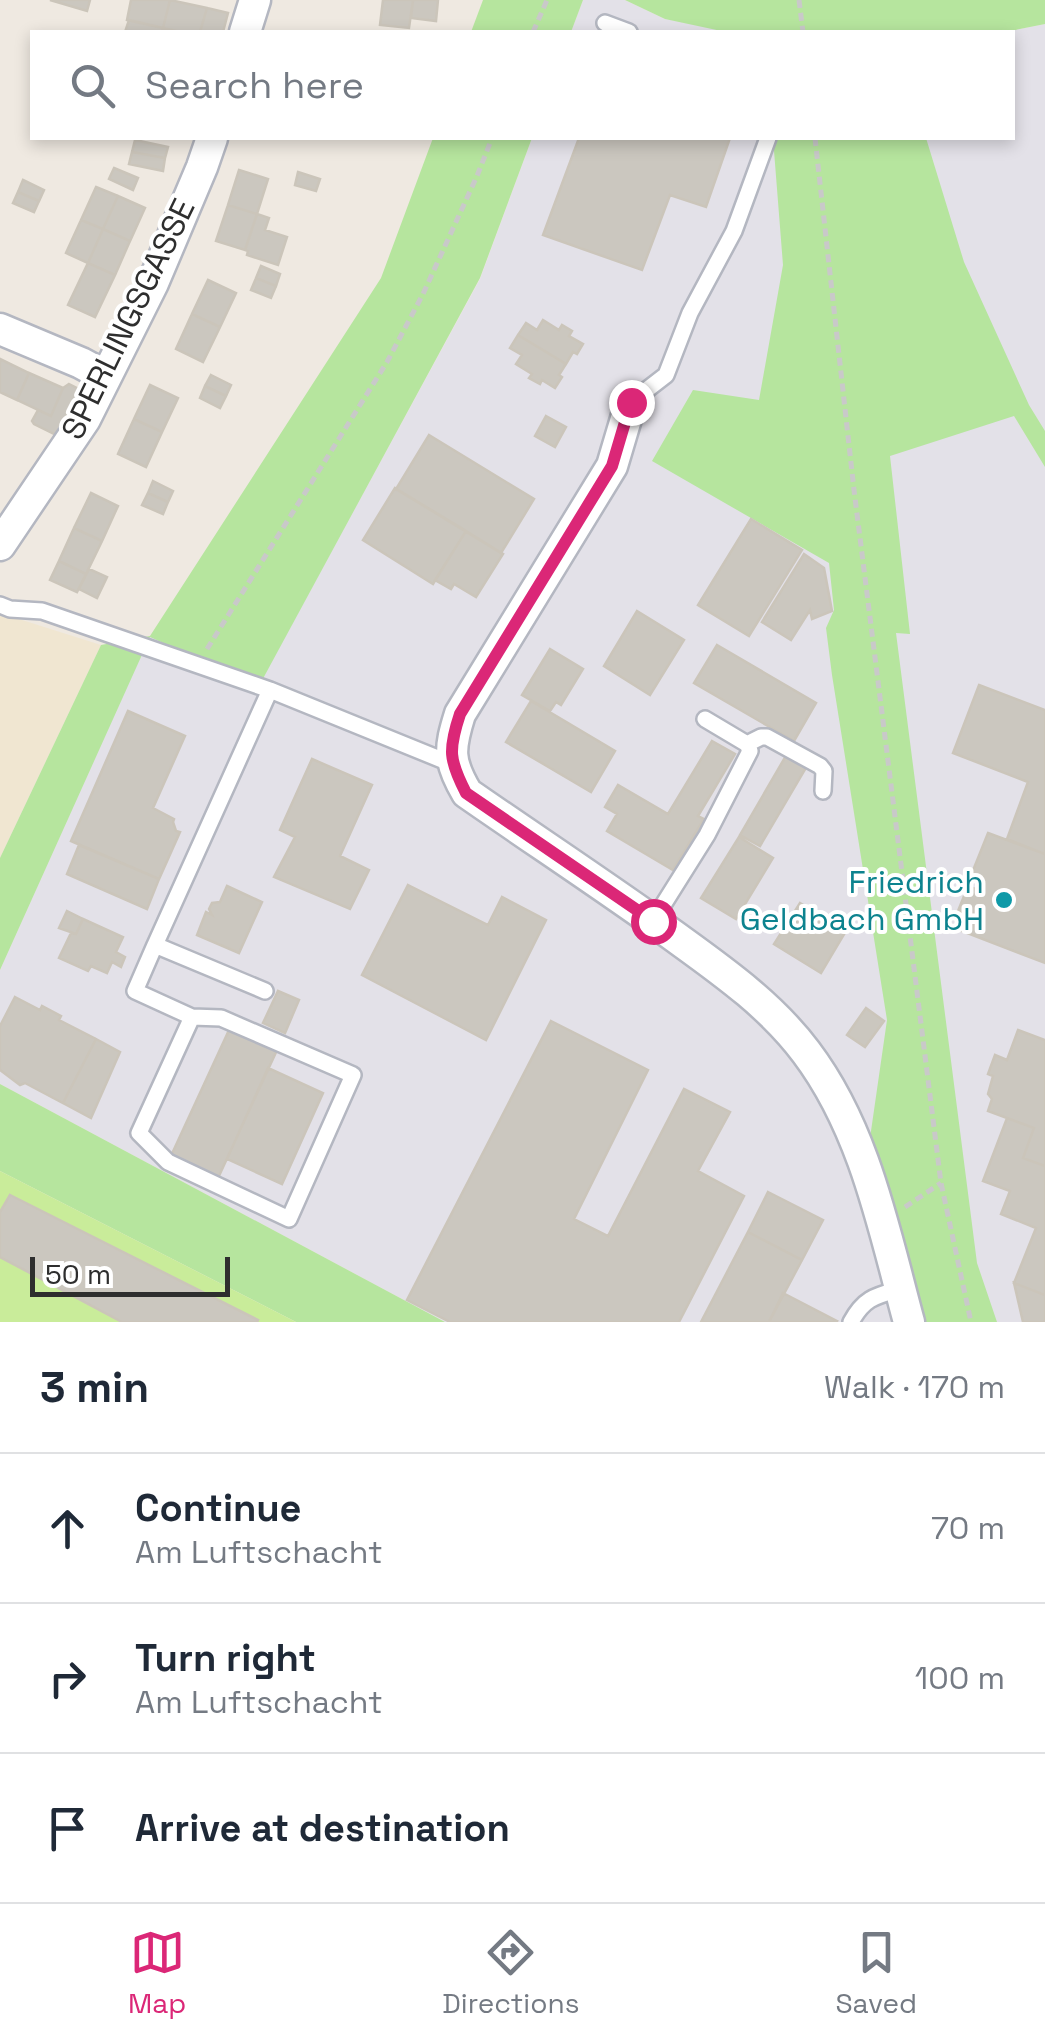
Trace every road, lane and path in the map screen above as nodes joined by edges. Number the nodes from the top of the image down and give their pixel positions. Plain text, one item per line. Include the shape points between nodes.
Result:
1 (255, 0) edge
2 (547, 0) edge
3 (799, 0) edge
4 (605, 23) dead end
5 (246, 30) edge
6 (533, 30) edge
7 (623, 30) edge
8 (803, 30) edge
9 (211, 140) edge
10 (491, 140) edge
11 (767, 140) edge
12 (815, 140) edge
13 (0, 329) edge
14 (106, 376) junction
15 (631, 402) joint
16 (0, 545) edge
17 (0, 605) edge
18 (198, 665) junction
19 (270, 690) junction
20 (705, 719) dead end
21 (748, 744) junction
22 (452, 764) junction
23 (823, 791) dead end
24 (653, 921) junction
25 (155, 945) junction
26 (265, 991) dead end
27 (192, 1018) junction
28 (941, 1182) junction
29 (882, 1222) junction
30 (900, 1288) junction
31 (851, 1322) edge
32 (909, 1322) edge
33 (971, 1322) edge

1 - 5 street
2 - 6 path
3 - 8 path
4 - 7 lane
9 - 14 street, SPERLINGSGASSE via 154,283
10 - 18 path via 387,362
11 - 15 lane via 734,230 666,375
12 - 28 path
13 - 14 street
14 - 16 street, SPERLINGSGASSE
15 - 22 street via 612,466 460,714
17 - 18 lane via 42,611
18 - 19 lane
19 - 22 lane
19 - 25 lane
20 - 21 lane
21 - 23 lane via 767,737 820,766
21 - 24 lane via 731,790
22 - 24 street via 466,793
24 - 29 street via 731,977 807,1052 853,1136
25 - 26 lane
25 - 27 lane via 135,991
27 - 27 lane via 140,1133 168,1162 289,1219 353,1076 221,1018
28 - 29 path
28 - 33 path
29 - 30 street
30 - 31 lane via 863,1302
30 - 32 street

